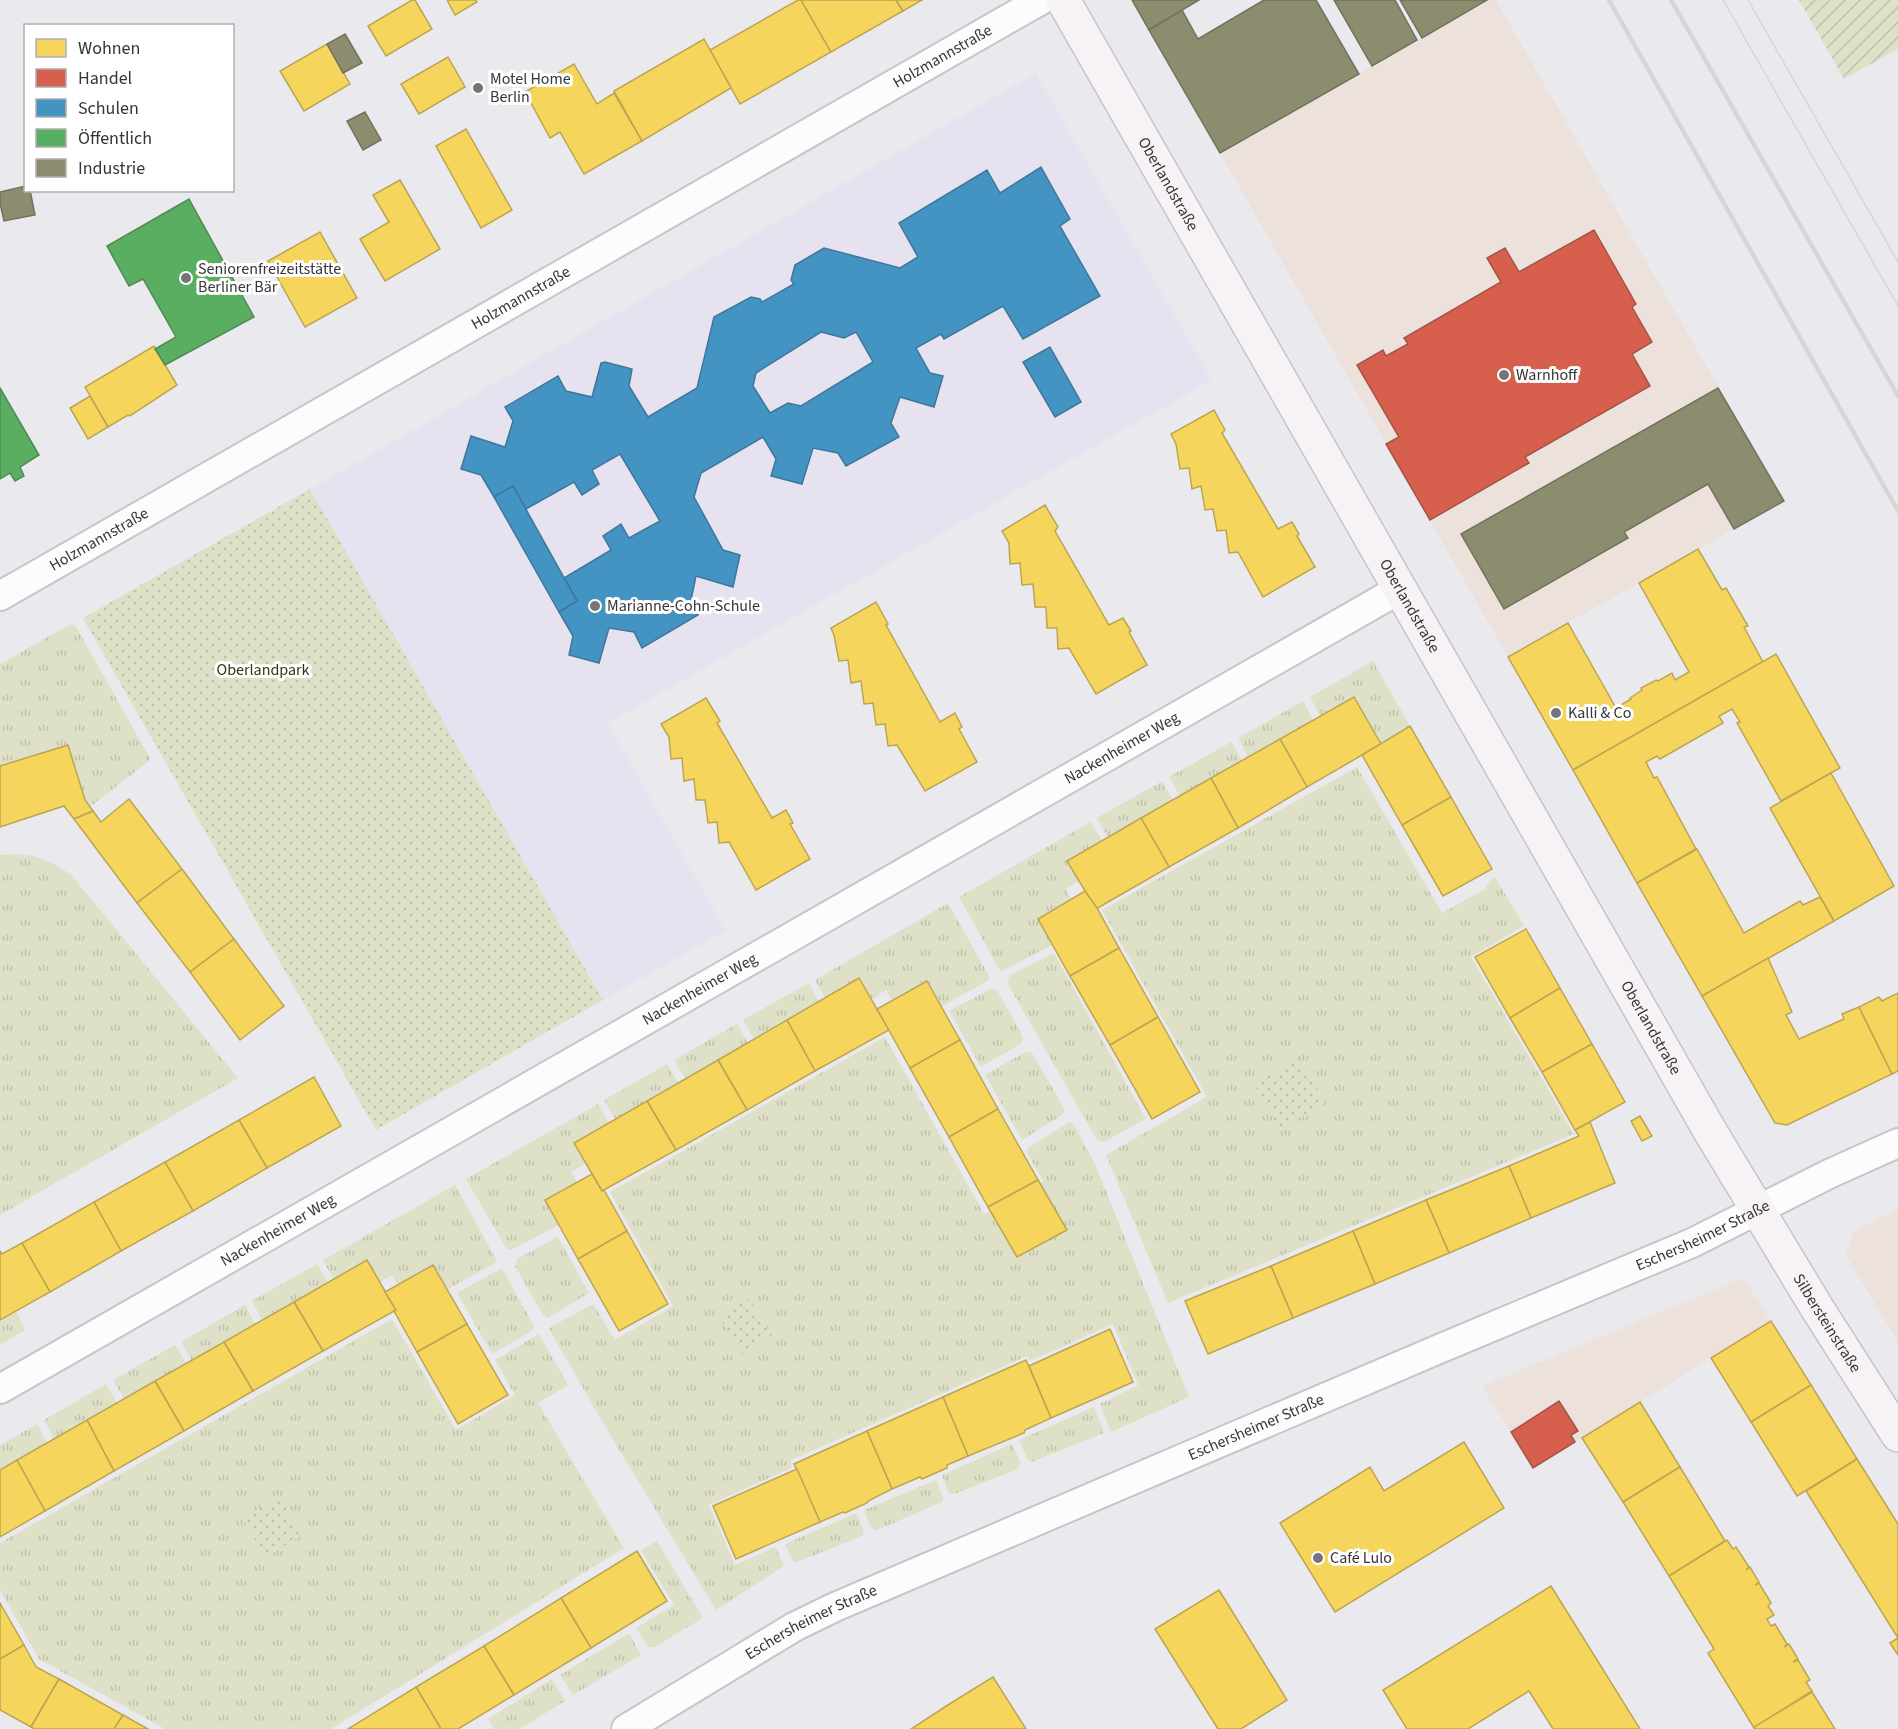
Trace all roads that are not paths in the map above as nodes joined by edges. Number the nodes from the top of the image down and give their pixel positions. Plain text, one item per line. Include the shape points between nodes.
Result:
1 (1041, 0) edge
2 (1063, 0) edge
3 (1400, 589) junction
4 (0, 596) edge
5 (1898, 1143) edge
6 (1758, 1210) junction
7 (0, 1389) edge
8 (1898, 1435) edge
9 (626, 1729) edge

1 - 4 street, Holzmannstraße
2 - 3 street, Oberlandstraße
3 - 6 street, Oberlandstraße
3 - 7 street, Nackenheimer Weg
5 - 6 street, Eschersheimer Straße
6 - 8 street, Silbersteinstraße
6 - 9 street, Eschersheimer Straße via 1692,1243 835,1607 794,1627

